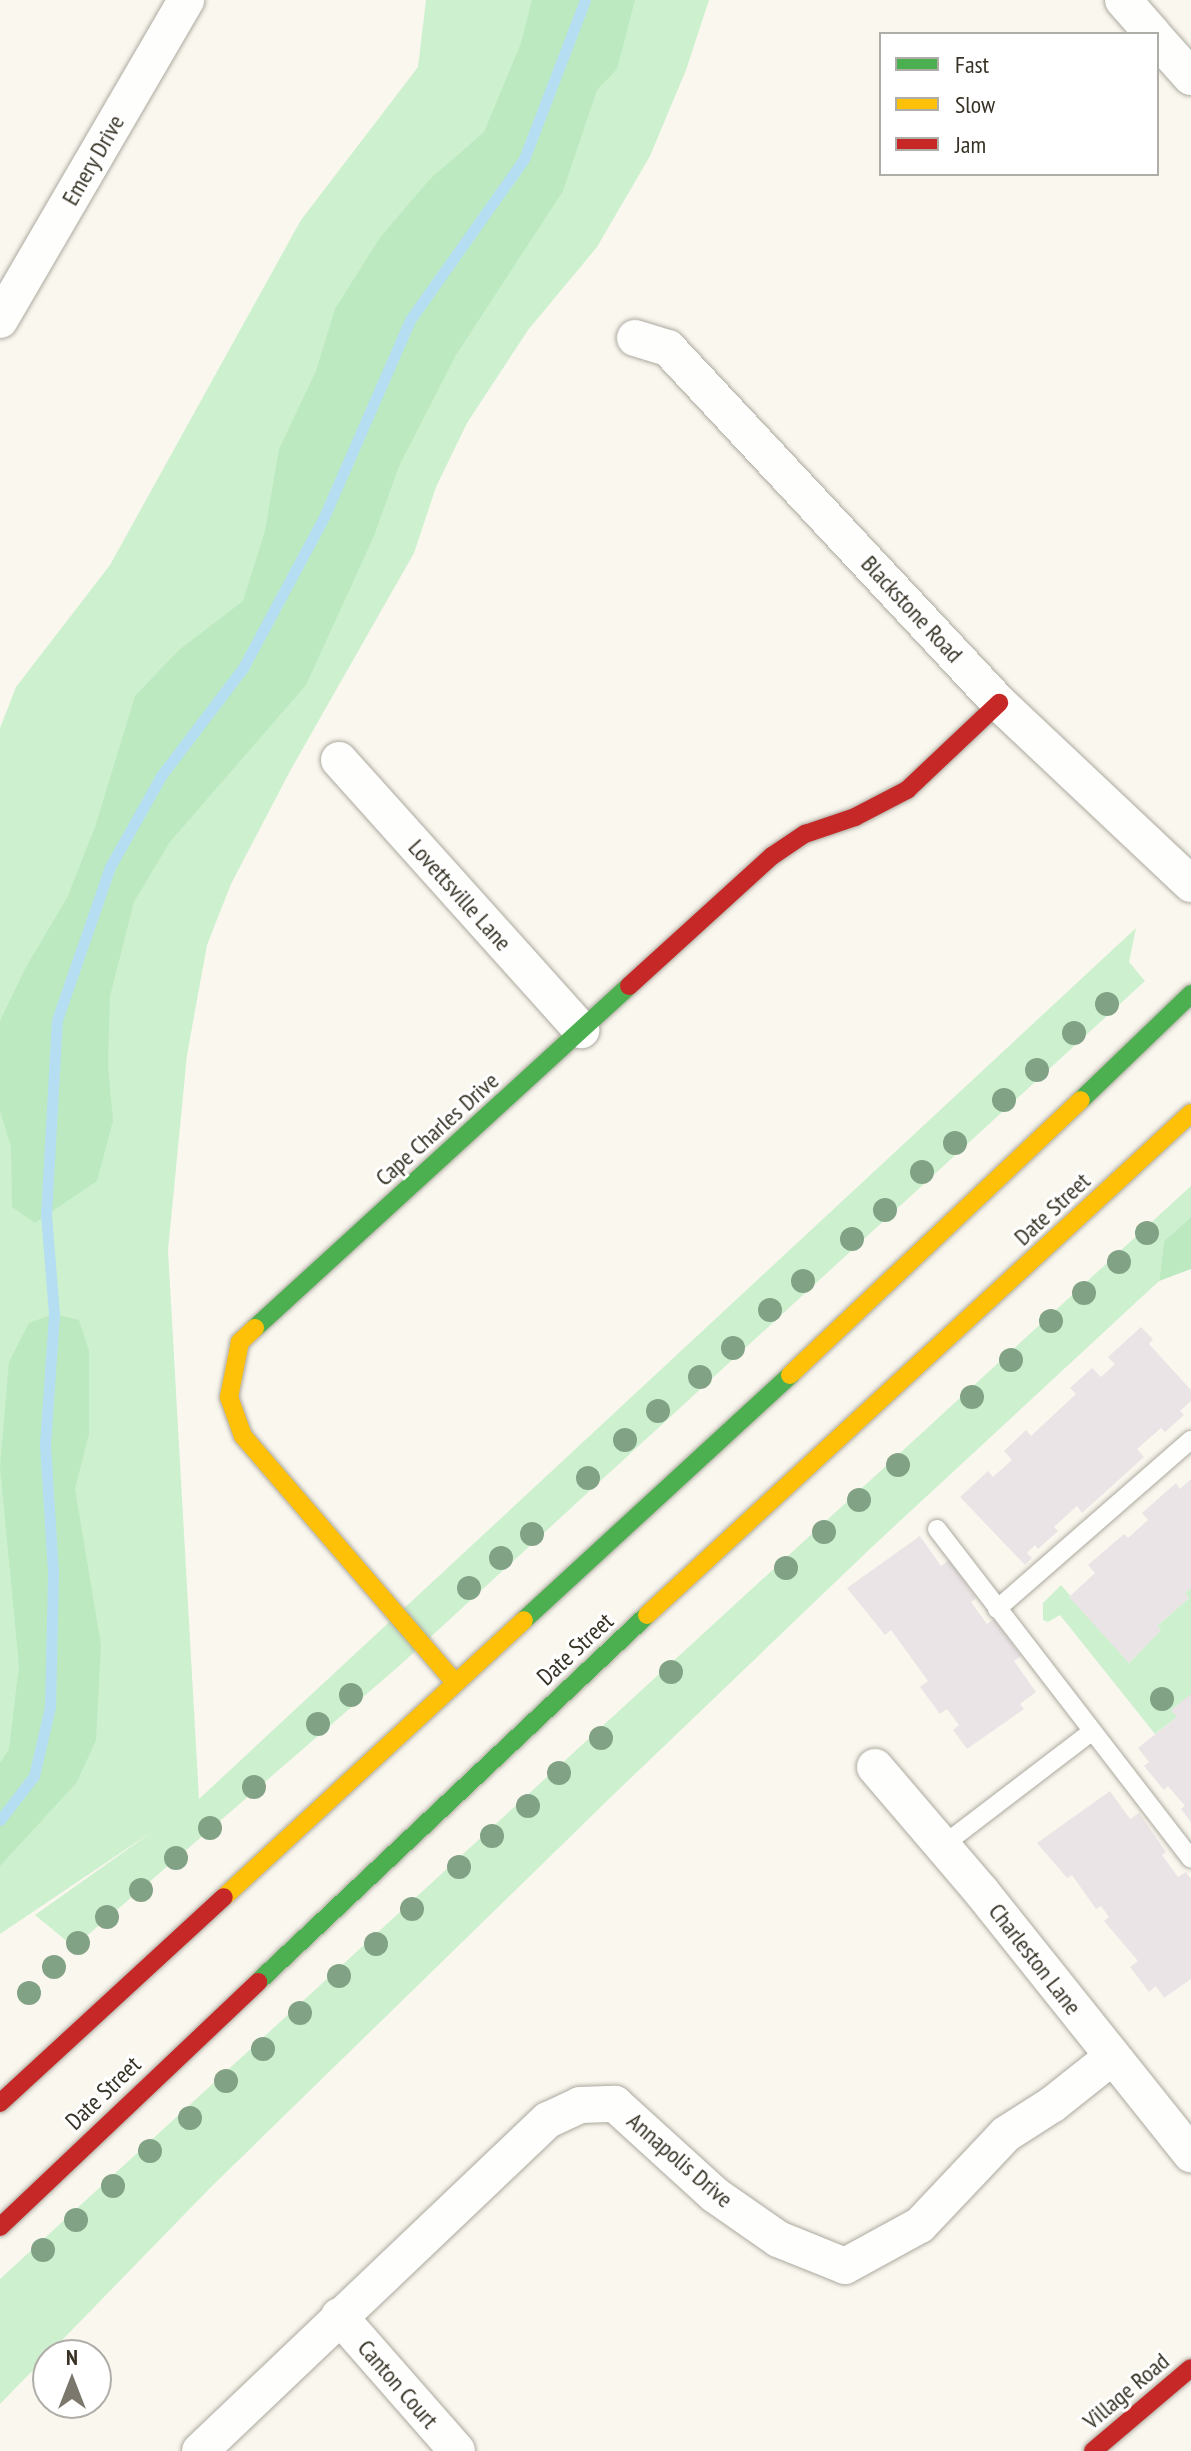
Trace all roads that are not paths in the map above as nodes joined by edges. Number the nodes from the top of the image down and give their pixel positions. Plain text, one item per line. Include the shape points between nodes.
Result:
1 (186, 0) edge
2 (1159, 35) edge
3 (1191, 77) edge
4 (0, 320) edge
5 (635, 338) dead end
6 (999, 703) junction
7 (339, 760) dead end
8 (1191, 884) edge
9 (1191, 994) edge
10 (581, 1030) junction
11 (1191, 1113) edge
12 (1191, 1440) edge
13 (937, 1529) dead end
14 (997, 1609) junction
15 (454, 1681) junction
16 (1091, 1732) junction
17 (875, 1767) dead end
18 (942, 1846) junction
19 (1191, 1859) edge
20 (1112, 2057) junction
21 (0, 2103) edge
22 (1191, 2154) edge
23 (0, 2227) edge
24 (339, 2316) junction
25 (1191, 2368) edge
26 (200, 2451) edge
27 (457, 2451) edge
28 (1093, 2451) edge

1 - 4 street, Emery Drive
2 - 3 street
5 - 6 street, Blackstone Road via 668,348
6 - 8 street, Blackstone Road
6 - 10 main road, Cape Charles Drive via 907,790 855,817 805,834 772,856
7 - 10 street, Lovettsville Lane
9 - 15 main road via 920,1255
10 - 15 main road, Cape Charles Drive via 240,1342 231,1383 229,1397 243,1436
11 - 23 main road, Date Street via 492,1758
12 - 14 lane
13 - 14 lane
14 - 16 lane
15 - 21 main road
16 - 18 lane
16 - 19 lane
17 - 18 street, Charleston Lane
18 - 20 street, Charleston Lane
20 - 22 street, Charleston Lane
20 - 24 street, Annapolis Drive via 1006,2134 920,2225 845,2266 778,2239 715,2195 615,2104 580,2105 548,2120
24 - 26 street, Annapolis Drive
24 - 27 street, Canton Court
25 - 28 main road, Village Road

